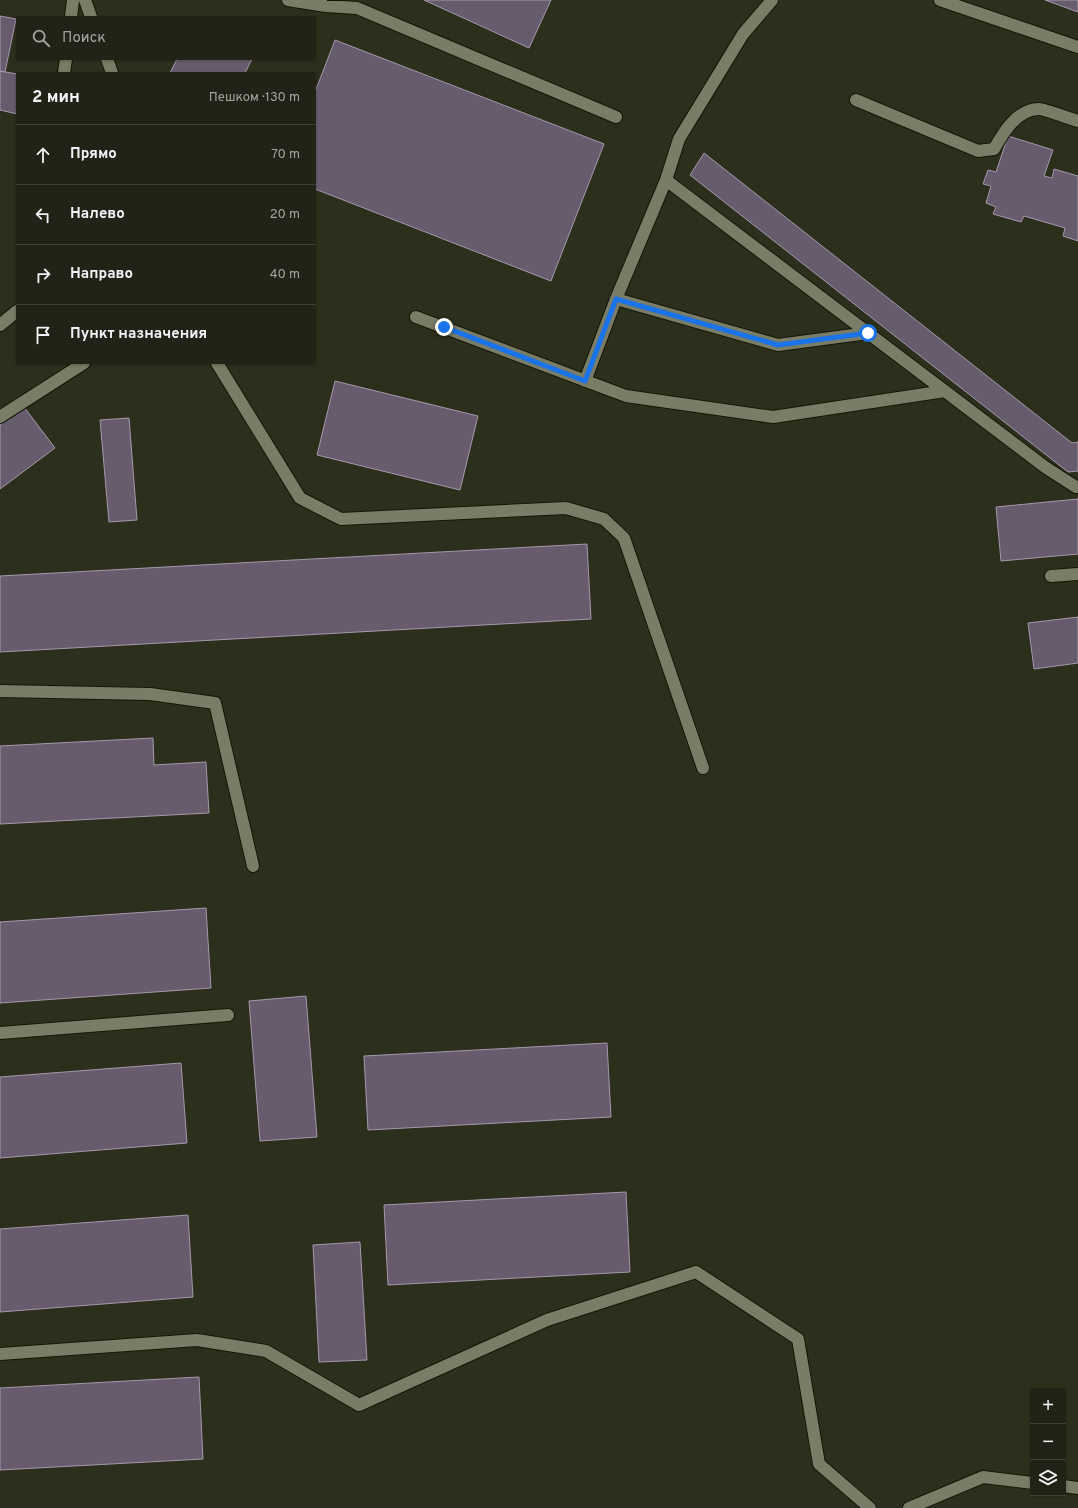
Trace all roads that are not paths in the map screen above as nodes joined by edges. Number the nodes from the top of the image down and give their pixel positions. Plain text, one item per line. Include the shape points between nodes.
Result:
1 (73, 0) edge
2 (85, 0) edge
3 (288, 0) edge
4 (772, 0) edge
5 (940, 0) edge
6 (71, 16) edge
7 (91, 16) edge
8 (1078, 47) edge
9 (66, 60) edge
10 (107, 60) edge
11 (64, 72) edge
12 (112, 72) edge
13 (856, 100) dead end
14 (616, 117) dead end
15 (1078, 121) edge
16 (666, 180) junction
17 (616, 299) junction
18 (16, 312) edge
19 (416, 317) dead end
20 (0, 325) edge
21 (868, 333) junction
22 (82, 364) edge
23 (218, 364) edge
24 (585, 381) junction
25 (945, 391) junction
26 (0, 417) edge
27 (1078, 487) edge
28 (1078, 574) edge
29 (1051, 576) dead end
30 (0, 691) edge
31 (703, 768) dead end
32 (253, 866) dead end
33 (228, 1015) dead end
34 (0, 1033) edge
35 (0, 1354) edge
36 (1030, 1483) edge
37 (1066, 1486) edge
38 (1078, 1488) edge
39 (870, 1508) edge
40 (909, 1508) edge

1 - 6 lane
2 - 7 lane
3 - 14 lane via 357,8
4 - 16 lane via 743,34 679,140
5 - 8 lane
9 - 11 lane
10 - 12 lane
13 - 15 lane via 978,151 994,150 1005,130 1024,114 1039,109
16 - 17 lane
16 - 21 lane
17 - 21 lane via 778,345
17 - 24 lane
18 - 20 lane
19 - 24 lane
21 - 25 lane
22 - 26 lane
23 - 31 lane via 300,498 341,519 566,508 604,519 624,538
24 - 25 lane via 626,396 773,417
25 - 27 lane via 1045,467
28 - 29 lane
30 - 32 lane via 150,694 215,703
33 - 34 lane
35 - 39 lane via 197,1340 266,1351 359,1405 547,1320 696,1272 798,1339 819,1464
36 - 40 lane via 983,1477
37 - 38 lane

